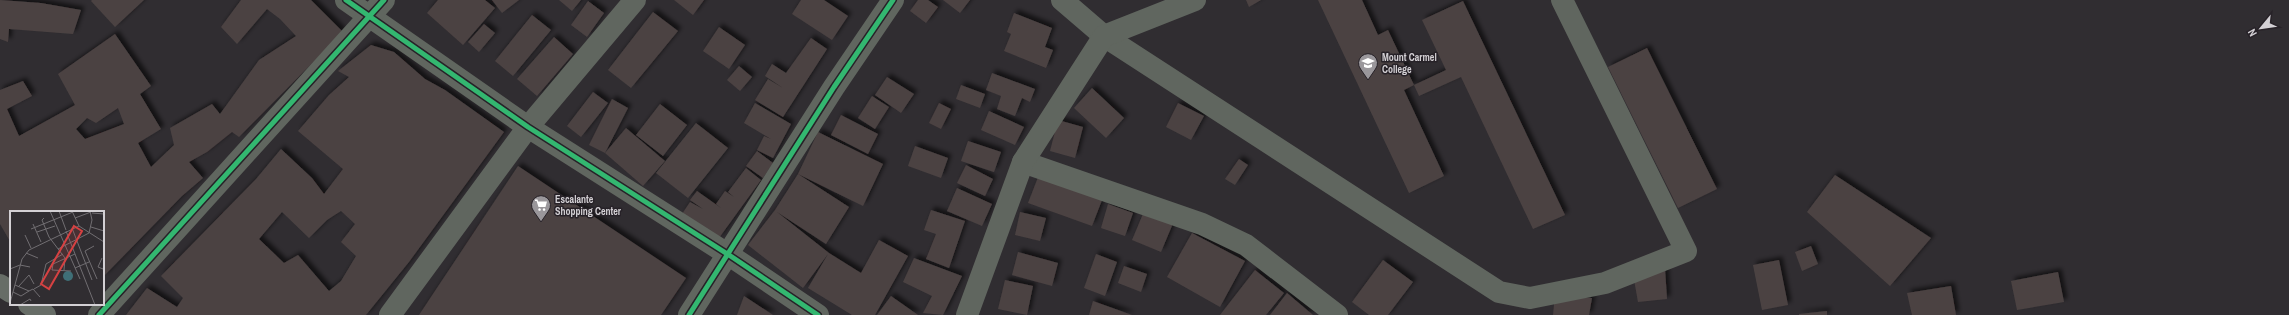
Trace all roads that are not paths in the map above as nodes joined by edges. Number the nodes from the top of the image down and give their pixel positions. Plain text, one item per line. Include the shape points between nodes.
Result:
1 (346, 0) edge
2 (384, 0) edge
3 (635, 0) edge
4 (894, 0) edge
5 (1062, 0) edge
6 (1195, 0) edge
7 (1562, 0) edge
8 (369, 16) junction
9 (1104, 36) junction
10 (528, 127) junction
11 (1023, 162) junction
12 (729, 255) junction
13 (0, 285) edge
14 (10, 291) edge
15 (30, 305) edge
16 (45, 315) edge
17 (99, 315) edge
18 (390, 315) edge
19 (689, 315) edge
20 (818, 315) edge
21 (967, 315) edge
22 (1337, 315) edge

1 - 8 street
2 - 8 street
3 - 10 street
4 - 12 street via 834,87
5 - 9 street
6 - 9 street
7 - 9 street via 1686,251 1605,283 1530,298 1499,292
8 - 10 street
8 - 17 street
9 - 11 street
10 - 12 street
10 - 18 street
11 - 21 street
11 - 22 street via 1202,224 1240,242
12 - 19 street
12 - 20 street
13 - 14 highway
15 - 16 highway

